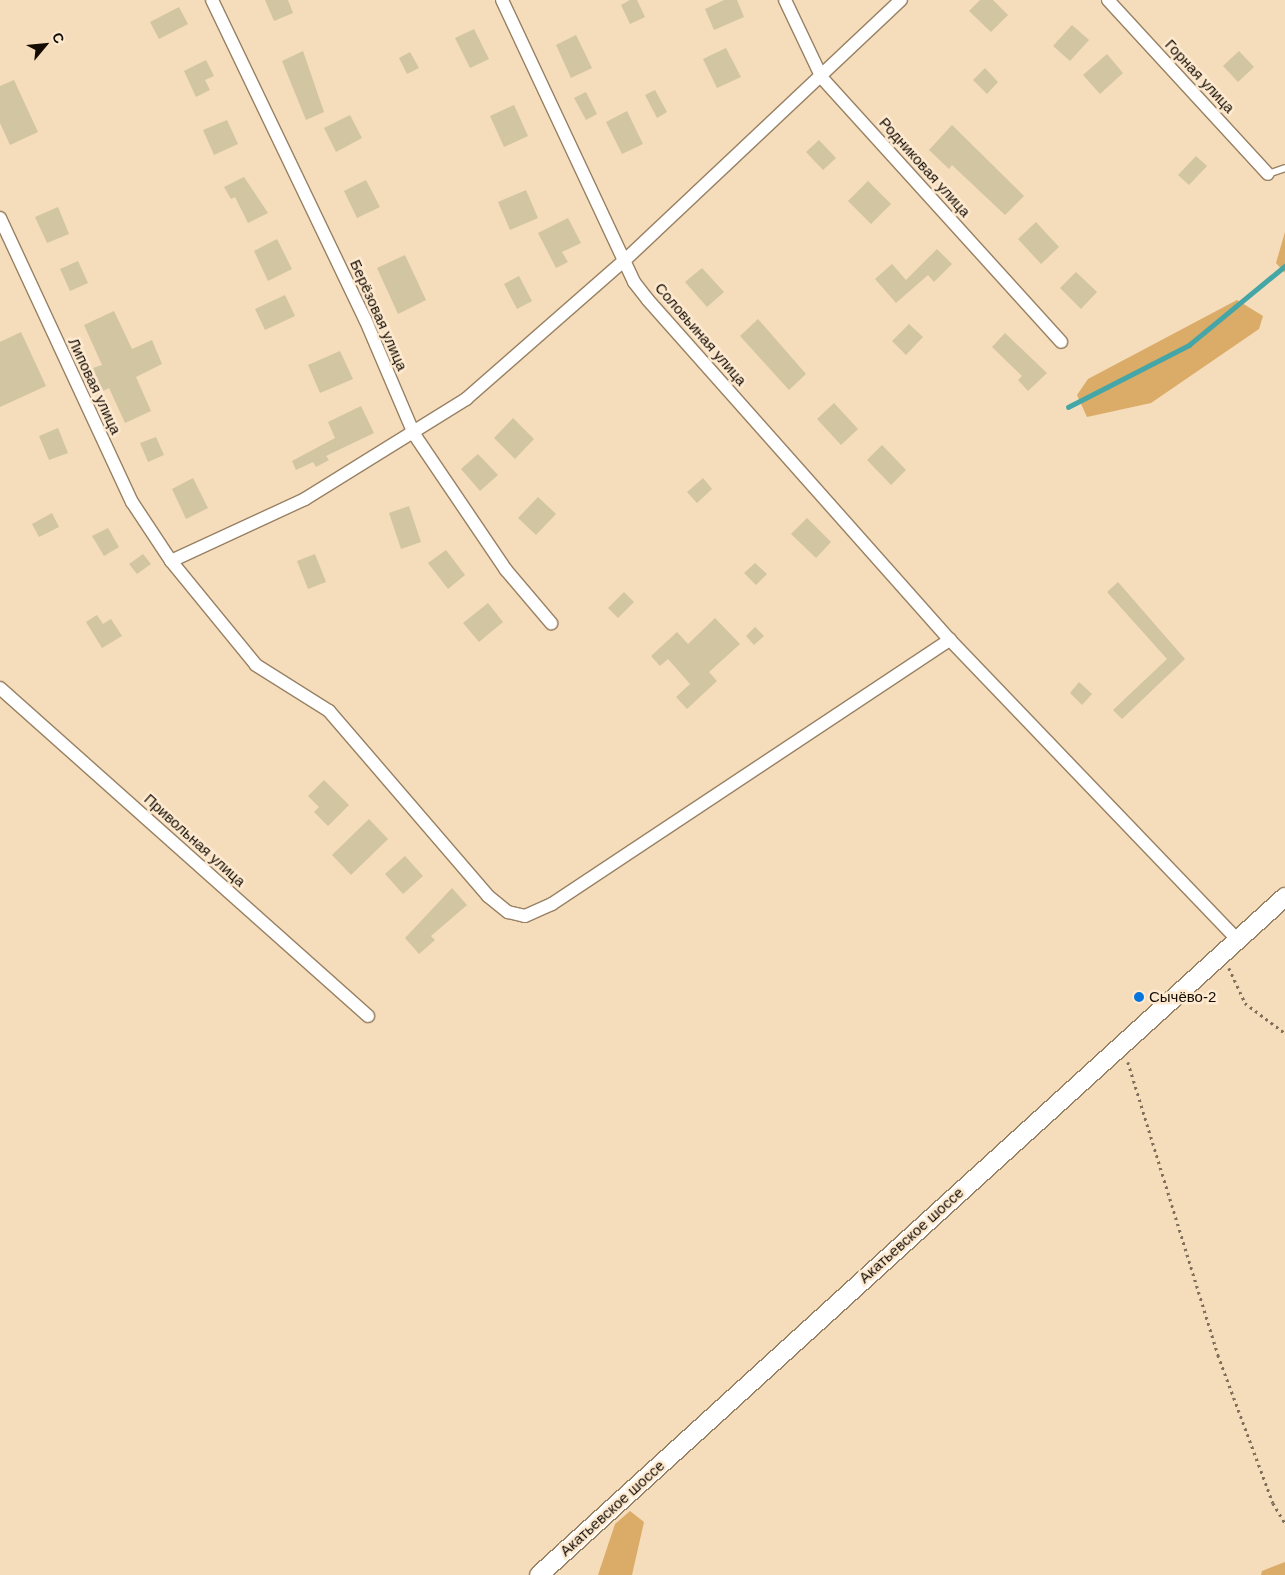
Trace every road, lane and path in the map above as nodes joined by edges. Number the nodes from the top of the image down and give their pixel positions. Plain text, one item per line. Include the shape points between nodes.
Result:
1 (212, 0) edge
2 (502, 0) edge
3 (785, 0) edge
4 (901, 0) edge
5 (1108, 0) edge
6 (822, 78) junction
7 (1285, 168) edge
8 (1268, 174) joint
9 (0, 218) edge
10 (625, 260) junction
11 (1061, 342) dead end
12 (414, 434) junction
13 (171, 561) junction
14 (551, 623) dead end
15 (950, 640) junction
16 (0, 688) edge
17 (1285, 897) edge
18 (1236, 938) junction
19 (1222, 954) junction
20 (368, 1016) dead end
21 (1285, 1033) edge
22 (1123, 1042) junction
23 (1285, 1524) edge
24 (539, 1575) edge

1 - 12 street, Берёзовая улица via 365,319
2 - 10 street, Соловьиная улица
3 - 6 street, Родниковая улица
4 - 6 street
5 - 8 street, Горная улица
6 - 10 street
6 - 11 street, Родниковая улица
7 - 8 lane
9 - 13 street, Липовая улица via 124,485
10 - 12 street via 466,399
10 - 15 street, Соловьиная улица via 648,300
12 - 13 street via 305,499
12 - 14 street, Берёзовая улица via 506,570
13 - 15 street, Липовая улица via 256,665 329,712 488,896 508,912 525,916 552,904
15 - 18 street, Соловьиная улица
16 - 20 street, Привольная улица
17 - 18 street, Акатьевское шоссе
18 - 19 street, Акатьевское шоссе
19 - 21 path via 1245,1003
19 - 22 street, Акатьевское шоссе
22 - 23 path via 1218,1355 1273,1503
22 - 24 street, Акатьевское шоссе

